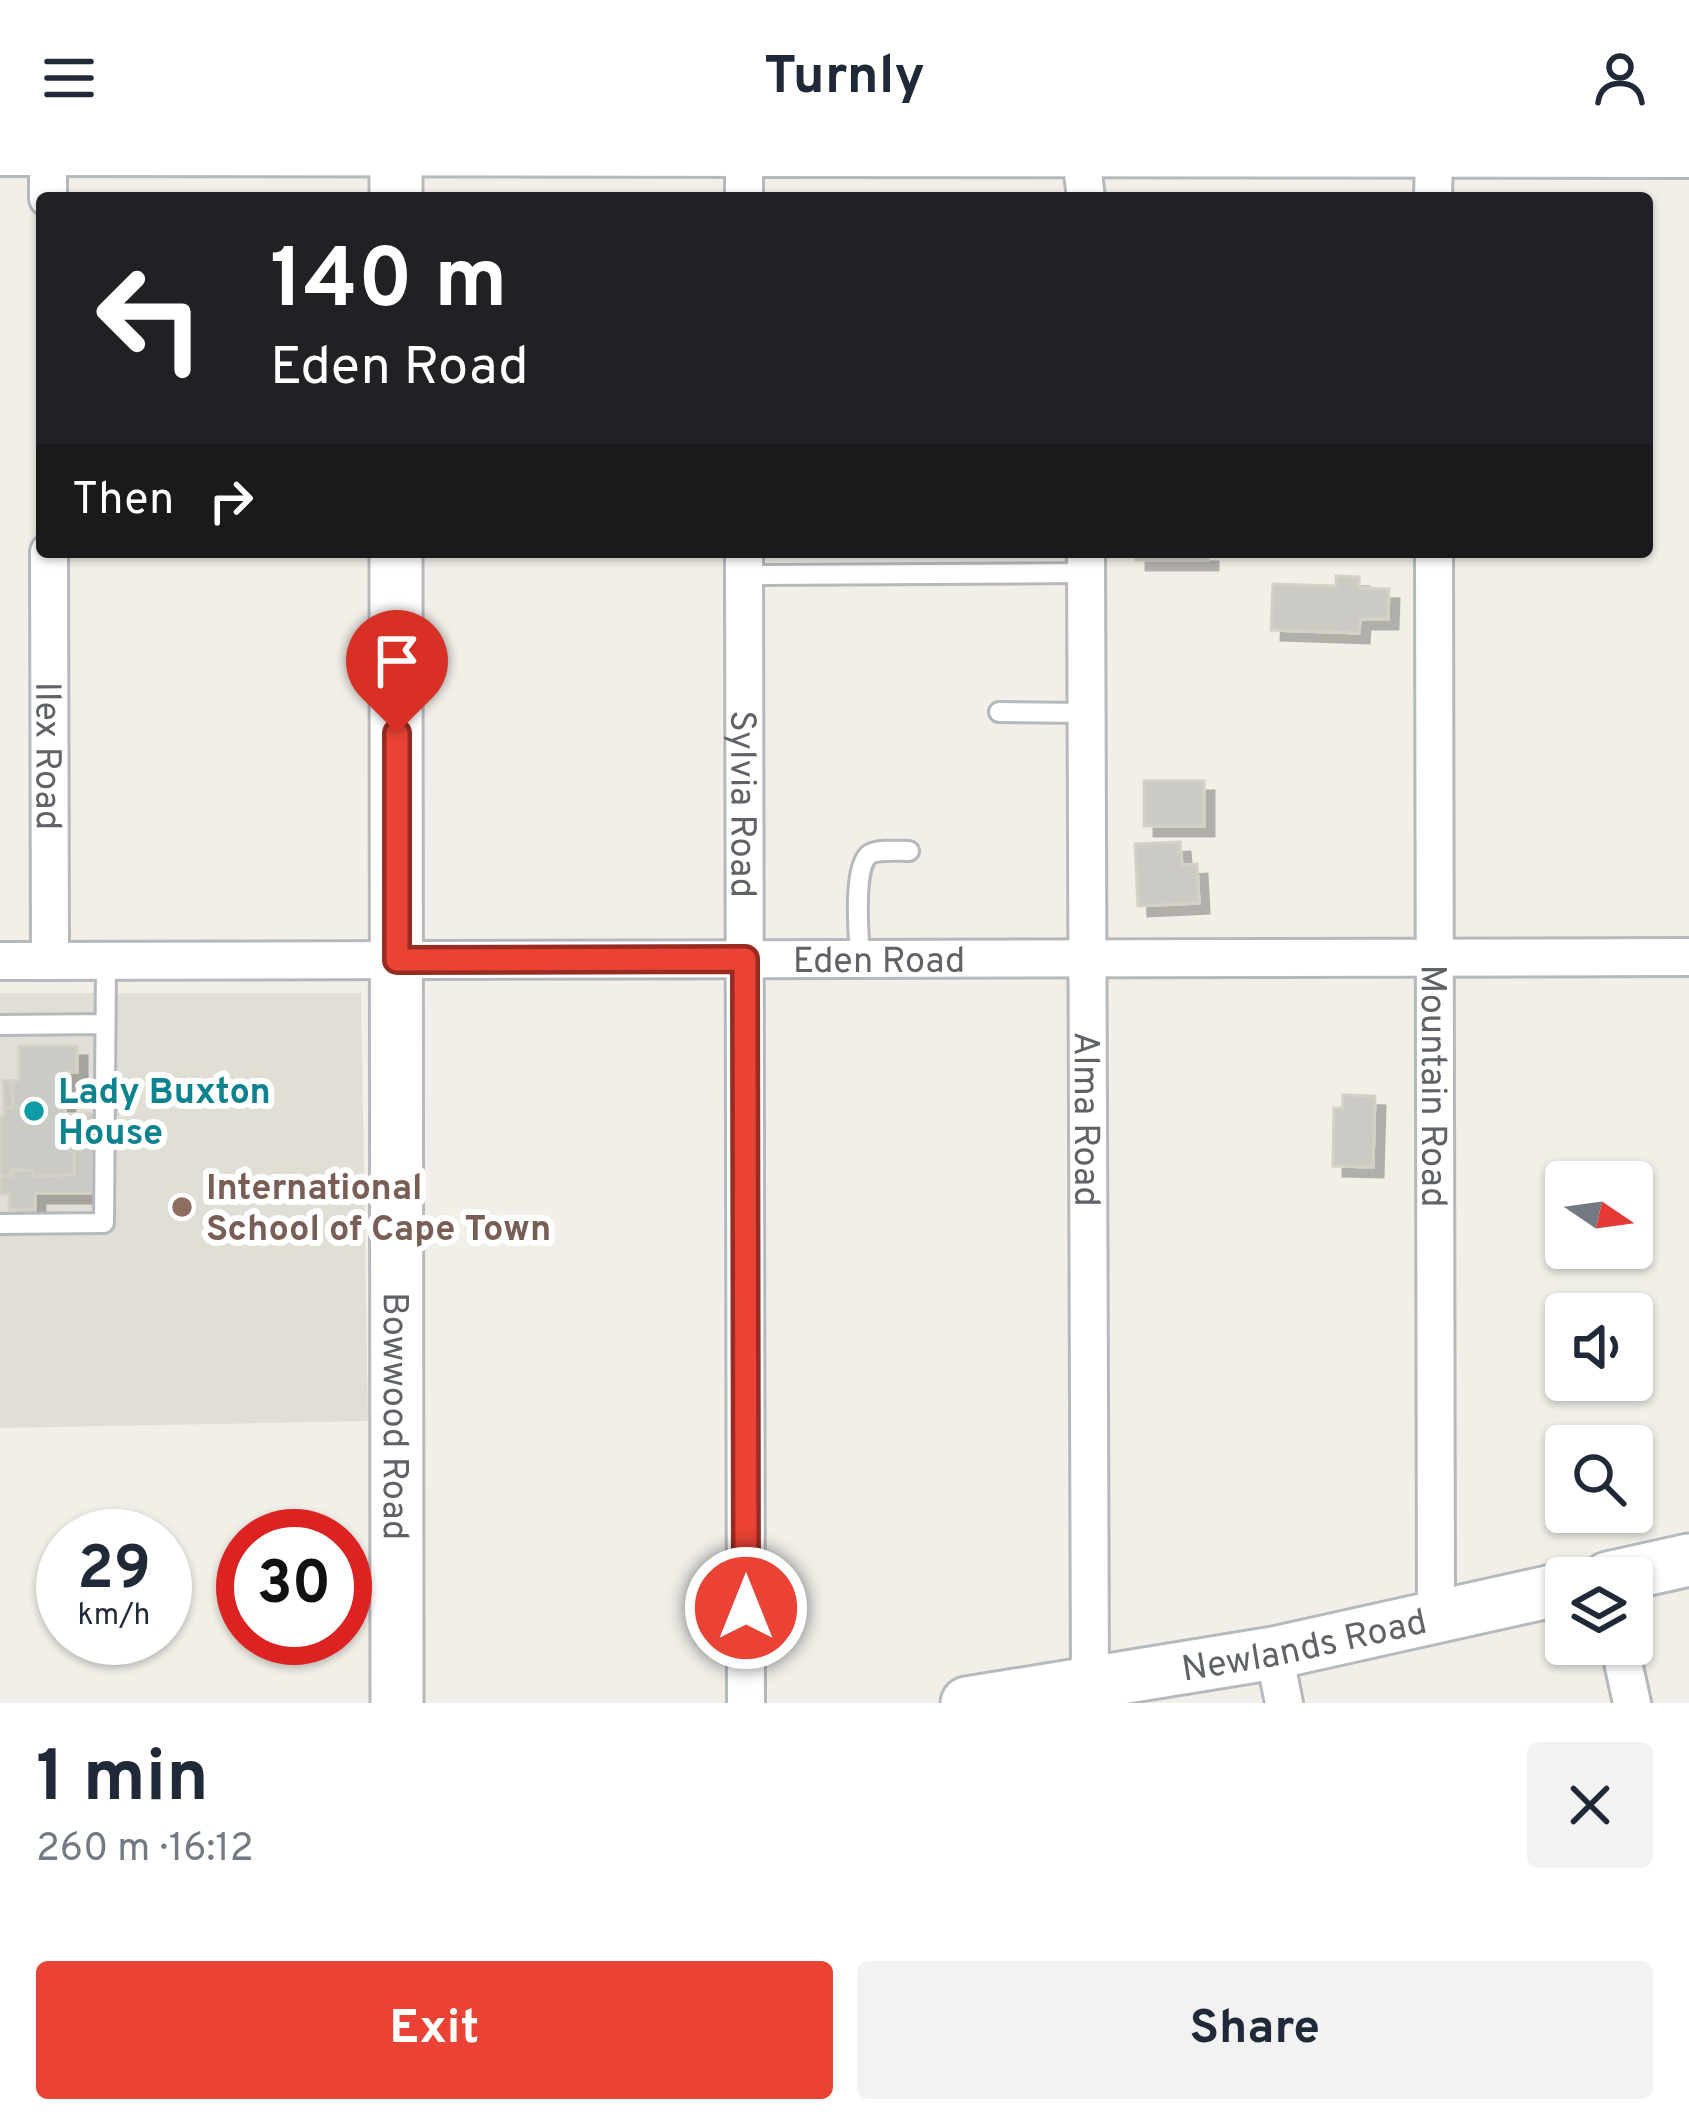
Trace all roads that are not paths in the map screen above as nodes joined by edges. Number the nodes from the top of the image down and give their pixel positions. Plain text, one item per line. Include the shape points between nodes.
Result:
1 (1434, 156) edge
2 (48, 157) edge
3 (69, 157) edge
4 (0, 158) edge
5 (744, 158) edge
6 (1082, 158) edge
7 (1689, 159) edge
8 (396, 171) edge
9 (48, 192) edge
10 (744, 192) edge
11 (1085, 192) edge
12 (1433, 192) edge
13 (49, 558) edge
14 (397, 558) edge
15 (1434, 558) edge
16 (1086, 562) edge
17 (744, 563) edge
18 (999, 712) dead end
19 (1086, 713) junction
20 (909, 851) dead end
21 (1689, 957) edge
22 (1086, 958) junction
23 (1435, 958) junction
24 (745, 959) junction
25 (860, 959) junction
26 (397, 960) junction
27 (50, 961) junction
28 (106, 961) junction
29 (0, 962) edge
30 (105, 1024) junction
31 (0, 1025) edge
32 (0, 1224) edge
33 (1689, 1560) edge
34 (1653, 1568) edge
35 (1545, 1593) edge
36 (1436, 1618) junction
37 (1274, 1653) junction
38 (1624, 1665) edge
39 (1090, 1684) junction
40 (999, 1701) edge
41 (397, 1703) edge
42 (746, 1703) edge
43 (1284, 1703) edge
44 (1632, 1703) edge

1 - 6 street
1 - 7 street
1 - 12 street
2 - 3 street
2 - 4 street
2 - 9 street
3 - 8 street
5 - 6 street
5 - 8 street
5 - 10 street
6 - 11 street
13 - 27 street, Ilex Road
14 - 26 street, Bowwood Road
15 - 23 street, Mountain Road
16 - 17 lane
16 - 19 street, Alma Road
17 - 24 street, Sylvia Road
18 - 19 lane
19 - 22 street, Alma Road
20 - 25 lane via 866,858
21 - 23 street, Eden Road
22 - 23 street, Eden Road
22 - 25 street, Eden Road
22 - 39 street, Alma Road
23 - 36 street, Mountain Road
24 - 25 street, Eden Road
24 - 26 street, Eden Road
24 - 42 street, Sylvia Road
26 - 28 street, Eden Road
26 - 41 street, Bowwood Road
27 - 28 street, Eden Road
27 - 29 street, Eden Road
28 - 30 lane
30 - 31 lane
30 - 32 lane via 104,1223
33 - 34 street
35 - 36 street, Newlands Road
36 - 37 street, Newlands Road
37 - 39 street, Newlands Road
37 - 43 street
38 - 44 street
39 - 40 street, Newlands Road

